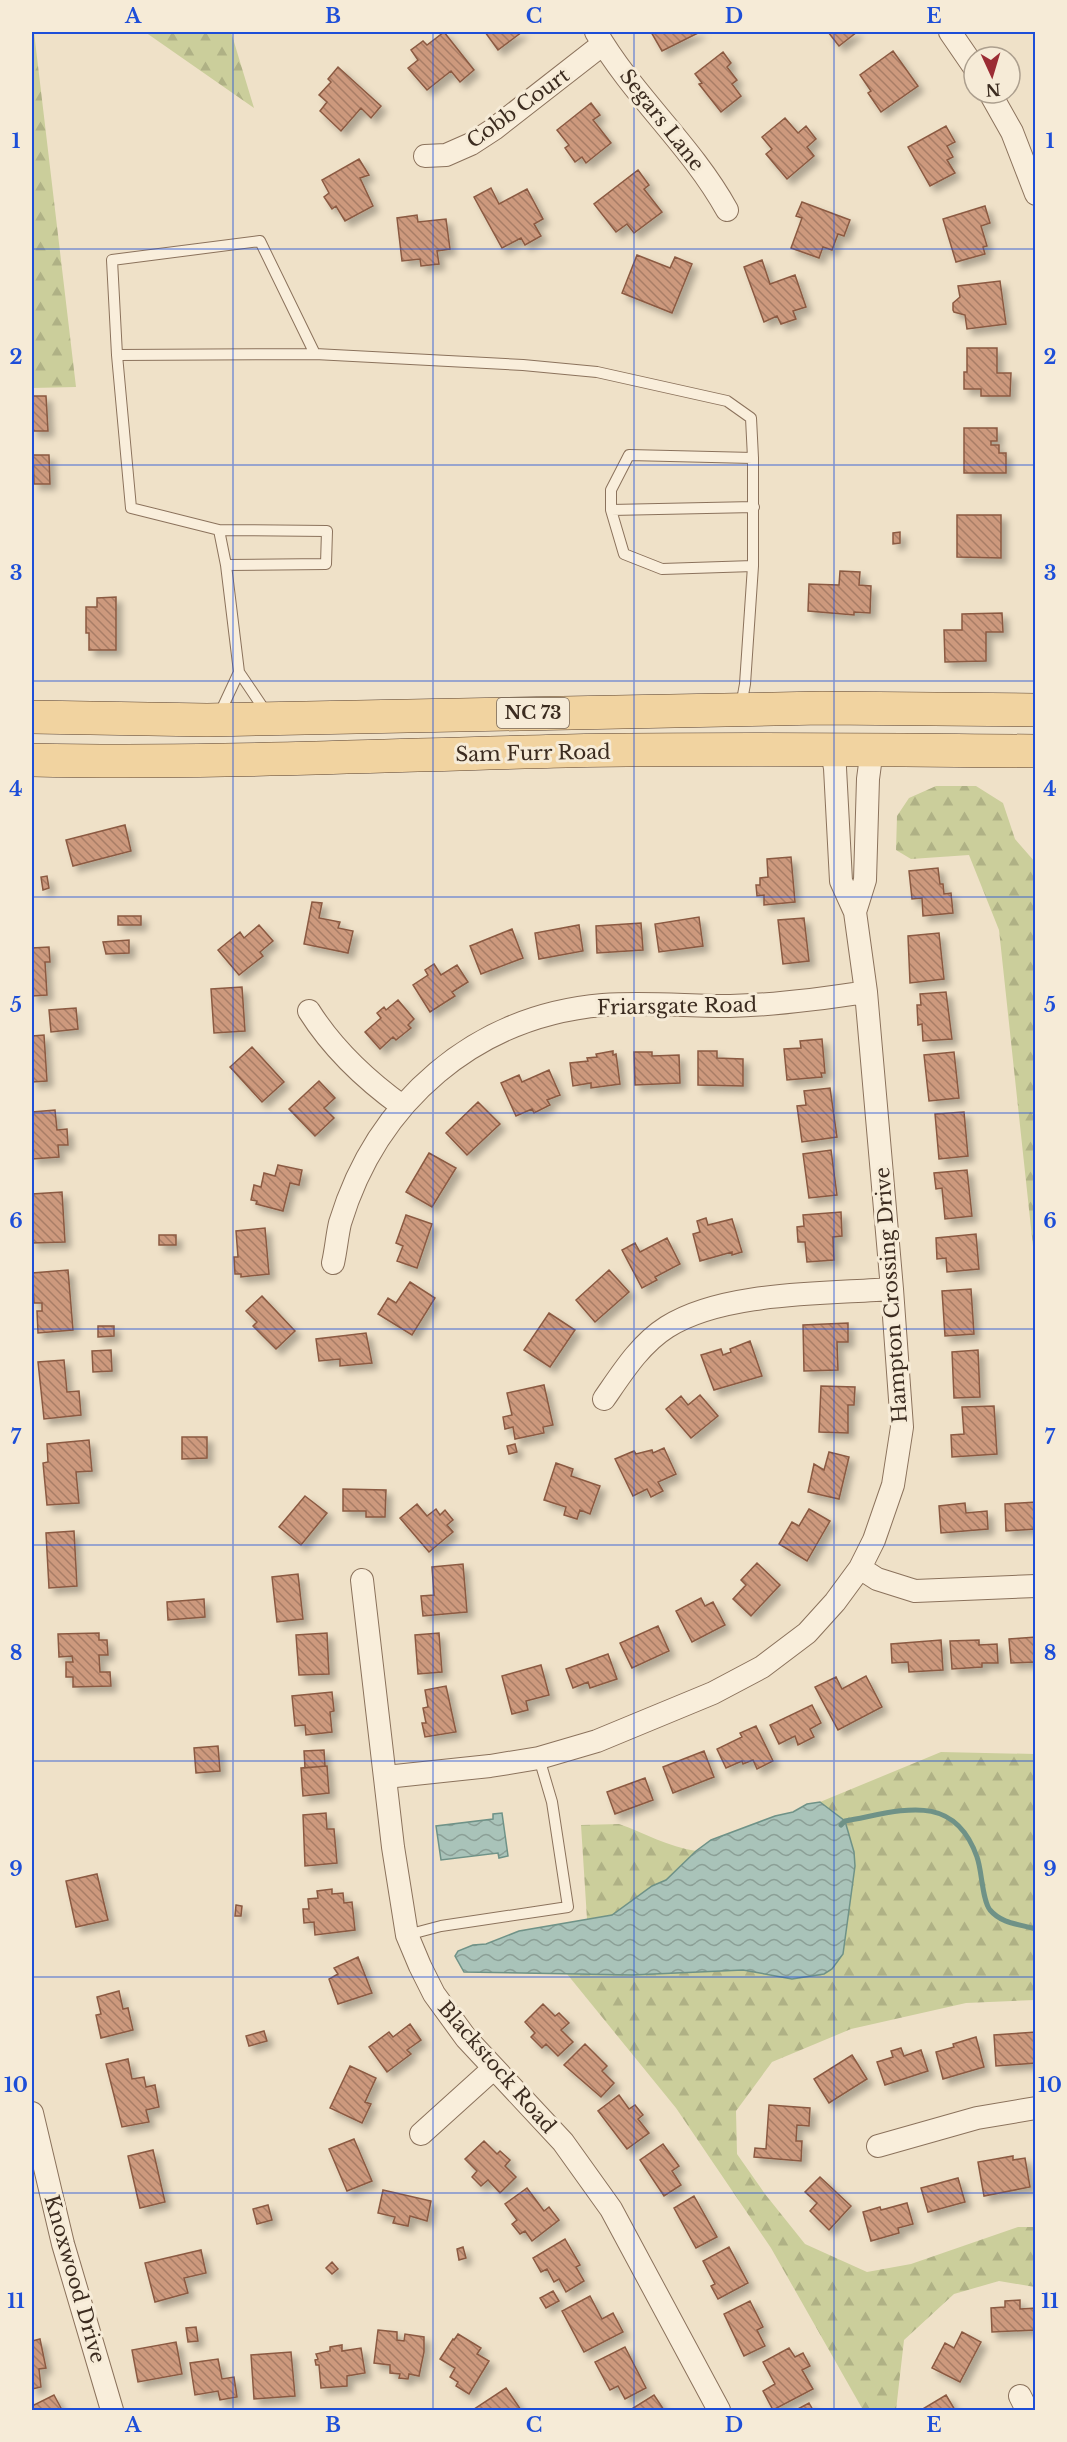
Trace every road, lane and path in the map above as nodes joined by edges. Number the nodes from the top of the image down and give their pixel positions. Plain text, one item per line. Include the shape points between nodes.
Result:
1 (950, 32) edge
2 (600, 38) edge
3 (962, 50) edge
4 (997, 105) edge
5 (425, 156) dead end
6 (1035, 194) edge
7 (727, 210) dead end
8 (315, 354) junction
9 (117, 355) junction
10 (753, 458) junction
11 (754, 507) junction
12 (611, 510) junction
13 (219, 530) junction
14 (226, 565) junction
15 (753, 566) junction
16 (239, 672) junction
17 (740, 710) junction
18 (1035, 710) edge
19 (32, 717) edge
20 (270, 718) junction
21 (212, 719) junction
22 (1035, 730) edge
23 (32, 738) edge
24 (831, 748) junction
25 (872, 749) junction
26 (689, 750) junction
27 (1035, 751) edge
28 (32, 759) edge
29 (855, 912) junction
30 (866, 992) junction
31 (309, 1011) dead end
32 (402, 1106) junction
33 (333, 1263) dead end
34 (892, 1288) junction
35 (604, 1399) dead end
36 (860, 1568) junction
37 (362, 1580) dead end
38 (1035, 1586) edge
39 (539, 1758) junction
40 (386, 1777) junction
41 (407, 1935) junction
42 (493, 2069) junction
43 (1035, 2108) edge
44 (32, 2113) edge
45 (421, 2134) dead end
46 (878, 2146) dead end
47 (112, 2410) edge
48 (719, 2410) edge

1 - 3 street
2 - 5 street, Cobb Court via 494,129 446,155
2 - 7 street, Segars Lane via 704,172
4 - 6 street via 1012,132
8 - 9 lane
8 - 9 lane via 260,241 112,260
8 - 10 lane via 597,372 727,401 751,418
9 - 13 lane via 131,508
10 - 11 lane
10 - 12 lane via 629,455 612,490
11 - 12 lane
11 - 15 lane
12 - 15 lane via 624,554 662,569
13 - 14 lane
13 - 14 lane via 327,531 326,564
14 - 16 lane
15 - 17 lane
16 - 20 lane
16 - 21 lane
17 - 18 main road, Sam Furr Road / NC 73
17 - 20 main road, Sam Furr Road / NC 73
19 - 21 main road, Sam Furr Road / NC 73
20 - 21 main road, Sam Furr Road / NC 73
21 - 23 main road
22 - 26 main road via 895,732
24 - 25 main road, Sam Furr Road / NC 73
24 - 26 main road, Sam Furr Road / NC 73
24 - 29 street, Hampton Crossing Drive via 842,881
25 - 27 main road, Sam Furr Road / NC 73
25 - 29 street, Hampton Crossing Drive via 866,880
26 - 28 main road, Sam Furr Road / NC 73 via 234,760
29 - 30 street, Hampton Crossing Drive
30 - 32 street, Friarsgate Road via 775,1004 602,1006 545,1015 470,1048 426,1081
30 - 34 street, Hampton Crossing Drive
31 - 32 street via 357,1070
32 - 33 street, Friarsgate Road via 374,1146 350,1196
34 - 35 street via 744,1300 706,1309 666,1327 651,1340
34 - 36 street, Hampton Crossing Drive via 902,1426 893,1485
36 - 38 street via 877,1579 915,1591
36 - 39 street, Hampton Crossing Drive via 807,1633 762,1667 671,1712 597,1741
37 - 40 street, Blackstock Road
39 - 40 street, Hampton Crossing Drive
39 - 41 lane via 552,1802 568,1907 441,1926
40 - 41 street, Blackstock Road
41 - 42 street, Blackstock Road via 434,1994
42 - 45 street
42 - 48 street, Blackstock Road via 563,2142 611,2209
43 - 46 street via 976,2118
44 - 47 street, Knoxwood Drive via 63,2244

